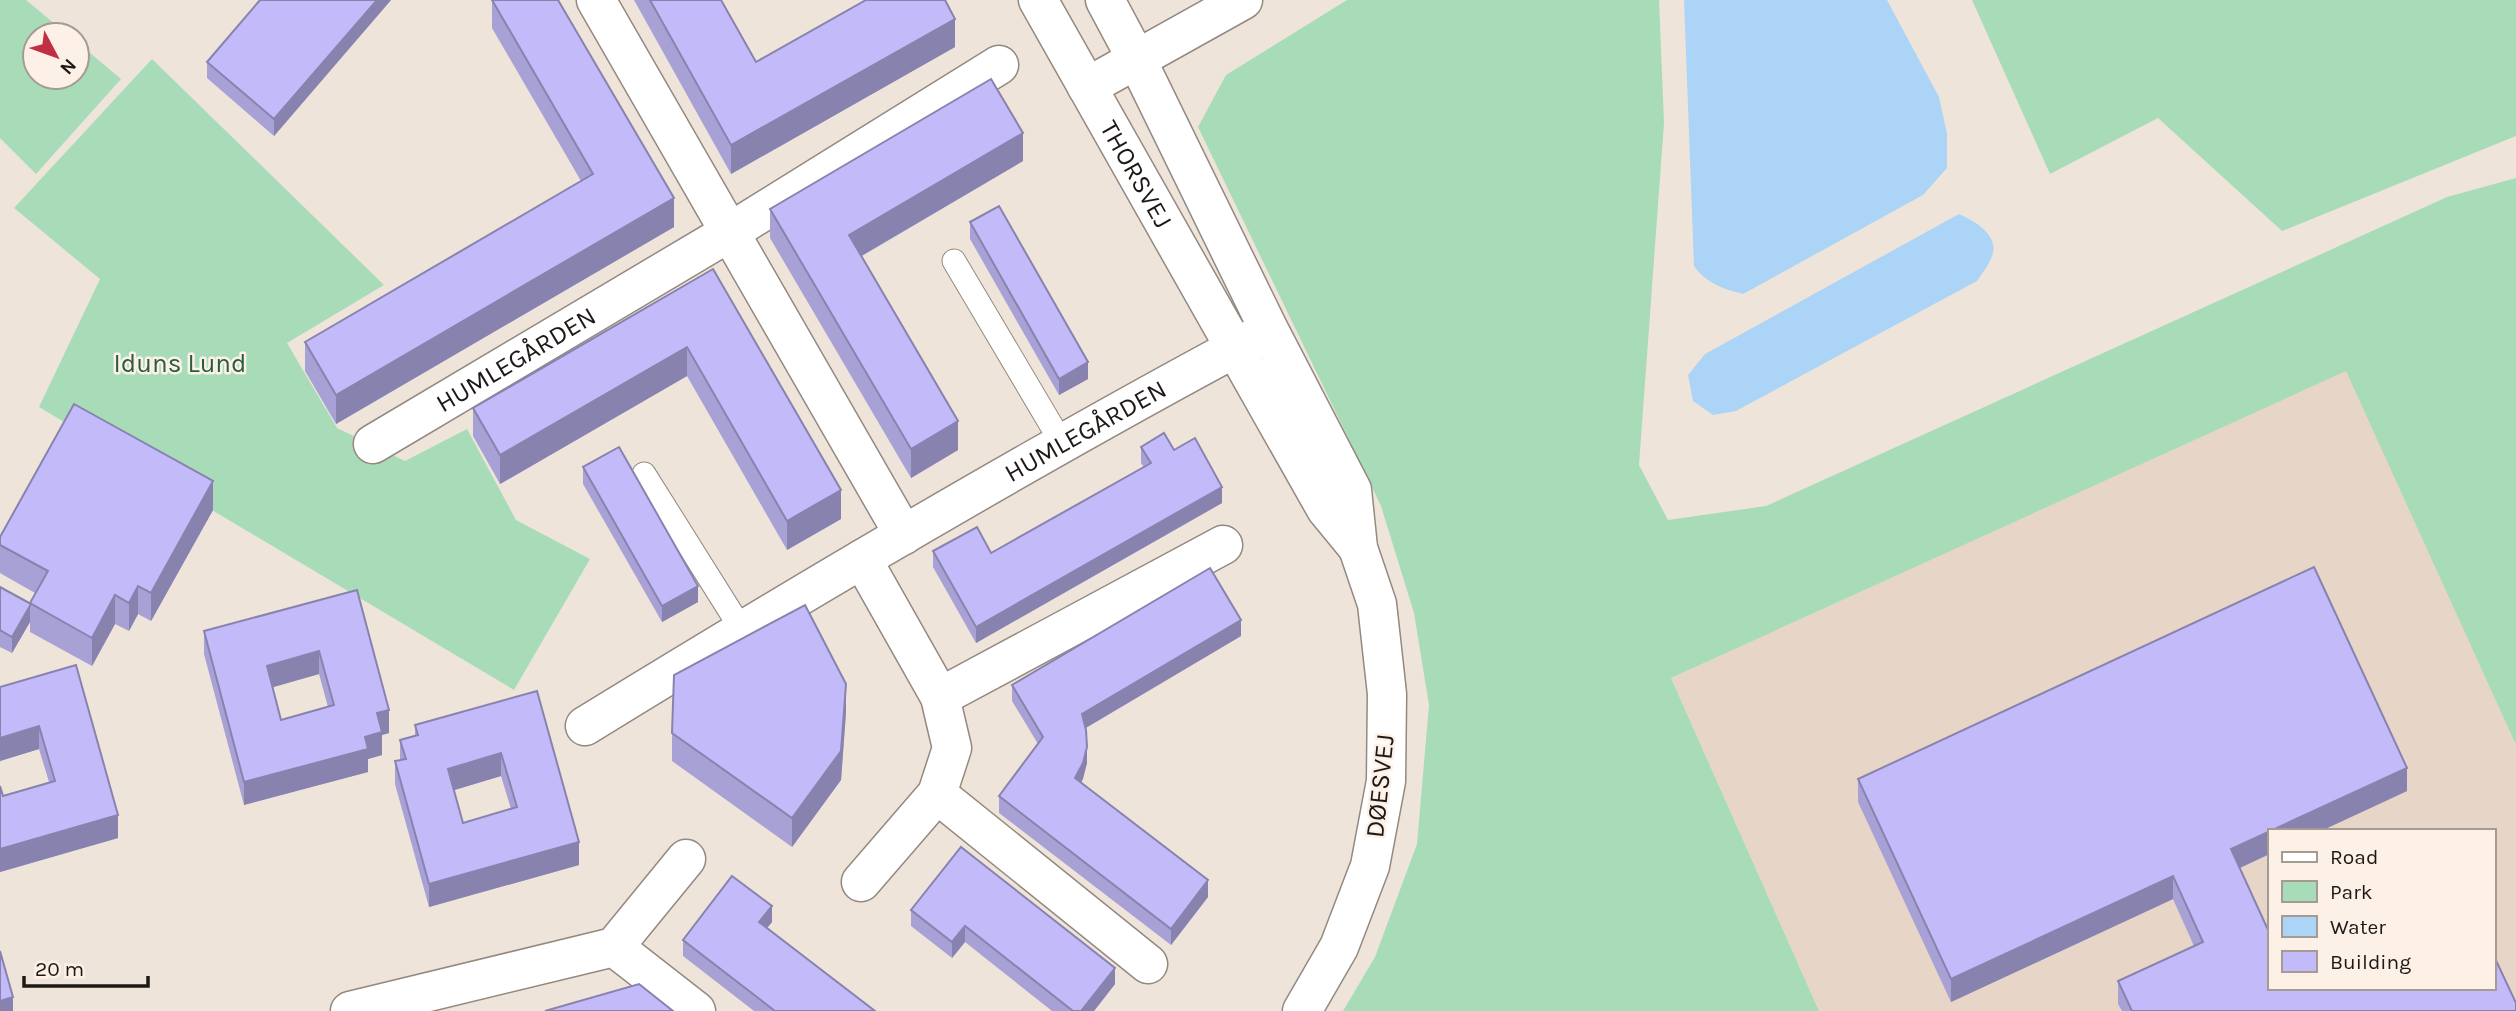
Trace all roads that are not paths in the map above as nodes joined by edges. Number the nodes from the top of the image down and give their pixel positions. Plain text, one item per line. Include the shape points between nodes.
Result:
1 (596, 0) edge
2 (1038, 0) edge
3 (1105, 0) edge
4 (1243, 0) edge
5 (1136, 58) junction
6 (999, 65) dead end
7 (1087, 87) junction
8 (730, 232) junction
9 (954, 261) dead end
10 (1269, 330) junction
11 (1235, 348) junction
12 (373, 444) dead end
13 (1063, 445) junction
14 (644, 474) dead end
15 (904, 535) junction
16 (1223, 545) dead end
17 (1358, 548) junction
18 (862, 559) junction
19 (742, 630) junction
20 (940, 697) junction
21 (585, 726) dead end
22 (937, 794) junction
23 (686, 859) dead end
24 (861, 882) dead end
25 (614, 947) junction
26 (1147, 964) dead end
27 (390, 1006) edge
28 (350, 1011) edge
29 (696, 1011) edge
30 (1302, 1011) edge

1 - 8 street
2 - 7 street, THORSVEJ
3 - 5 street, THORSVEJ
4 - 5 street
5 - 7 street
5 - 10 street, THORSVEJ
6 - 8 street, HUMLEGÅRDEN
7 - 11 street, THORSVEJ
8 - 12 street, HUMLEGÅRDEN
8 - 15 street
9 - 13 lane
10 - 11 street, HUMLEGÅRDEN
10 - 17 street, DØESVEJ via 1352,490
11 - 13 street, HUMLEGÅRDEN
11 - 17 street, DØESVEJ via 1326,509
13 - 15 street, HUMLEGÅRDEN
14 - 19 lane
15 - 18 street, HUMLEGÅRDEN
16 - 20 street
17 - 30 street, DØESVEJ via 1377,604 1387,694 1386,781 1370,866 1339,947
18 - 19 street, HUMLEGÅRDEN
18 - 20 street
19 - 21 street, HUMLEGÅRDEN
20 - 22 street via 952,748
22 - 24 street
22 - 26 street
23 - 25 street
25 - 27 street
25 - 29 street
27 - 28 street

